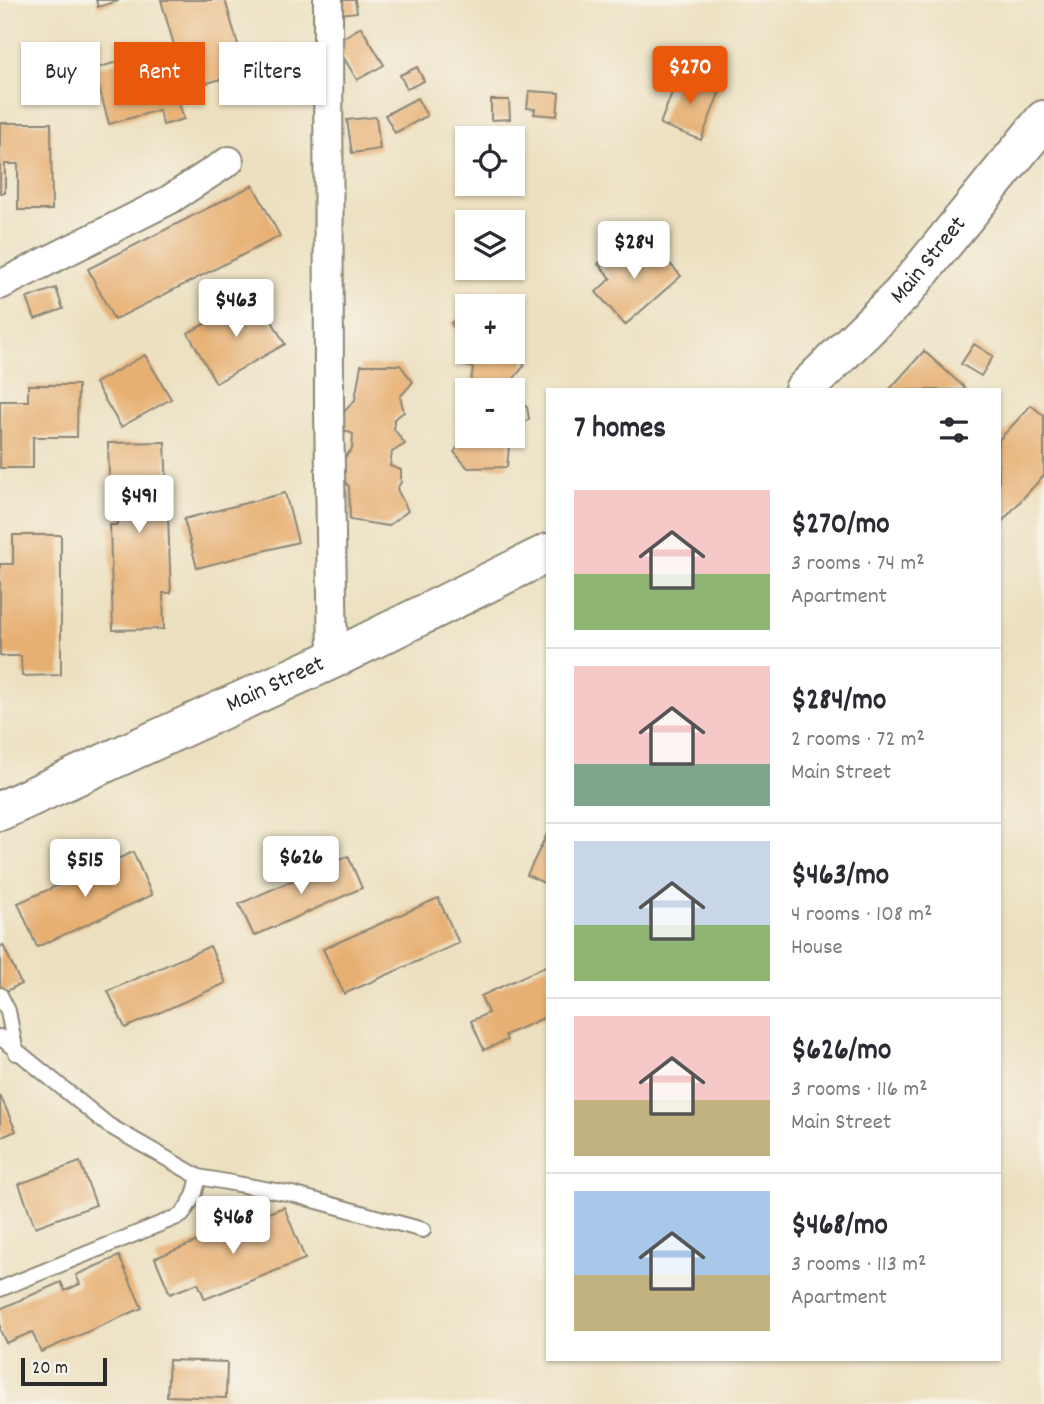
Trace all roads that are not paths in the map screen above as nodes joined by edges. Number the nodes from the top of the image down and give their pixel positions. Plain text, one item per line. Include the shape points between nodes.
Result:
1 (328, 0) edge
2 (1044, 120) edge
3 (229, 161) dead end
4 (0, 285) edge
5 (806, 388) edge
6 (546, 554) edge
7 (332, 659) junction
8 (0, 811) edge
9 (0, 995) edge
10 (0, 1037) edge
11 (16, 1053) junction
12 (0, 1059) edge
13 (200, 1177) junction
14 (423, 1230) dead end
15 (0, 1289) edge

1 - 7 street
2 - 5 main road, Main Street via 902,294
3 - 4 street via 169,200
6 - 7 main road, Main Street
7 - 8 main road, Main Street
9 - 11 lane
10 - 11 lane
11 - 12 lane
11 - 13 lane via 108,1125
13 - 14 lane via 292,1194
13 - 15 lane via 182,1215

